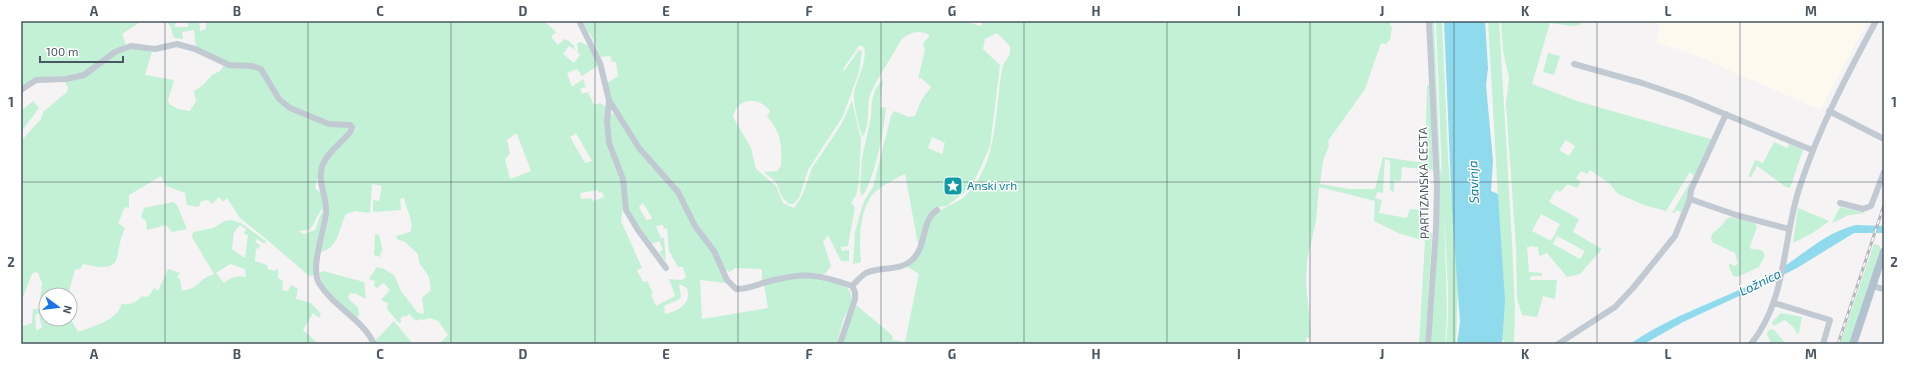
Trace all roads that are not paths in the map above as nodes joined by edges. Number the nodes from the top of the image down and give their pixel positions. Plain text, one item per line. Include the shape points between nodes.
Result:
1 (579, 21) edge
2 (1429, 21) edge
3 (1876, 21) edge
4 (1574, 64) dead end
5 (21, 90) edge
6 (609, 100) junction
7 (1829, 111) junction
8 (1726, 114) junction
9 (1884, 139) edge
10 (1812, 150) junction
11 (1884, 172) edge
12 (1690, 199) junction
13 (1840, 202) dead end
14 (937, 210) dead end
15 (1789, 229) junction
16 (1884, 251) edge
17 (666, 268) dead end
18 (852, 286) junction
19 (1872, 286) junction
20 (1884, 289) edge
21 (1774, 303) junction
22 (374, 344) edge
23 (840, 344) edge
24 (1428, 344) edge
25 (1558, 344) edge
26 (1751, 344) edge
27 (1824, 344) edge
28 (1853, 344) edge

1 - 6 street via 600,63
2 - 24 street, PARTIZANSKA CESTA via 1437,187
3 - 7 street
4 - 8 street via 1642,83
5 - 22 street via 36,80 66,80 84,75 126,47 155,49 177,44 195,49 229,65 261,69 279,99 290,108 329,124 350,125 351,131 322,166 320,182 326,210 316,275 323,290
6 - 17 street via 609,143 623,180 626,210
6 - 18 street via 639,148 678,192 696,226 714,251 727,280 736,289 748,289 795,275 817,275
7 - 9 street
7 - 10 street
8 - 10 street
8 - 12 street via 1691,190
10 - 15 street via 1795,200
11 - 13 street via 1871,206 1862,209
12 - 15 street via 1730,214
12 - 25 street via 1675,236 1634,288 1615,307
14 - 18 street via 928,219 918,254 912,260 895,268 865,273
15 - 21 street via 1787,250
16 - 19 main road
18 - 23 street via 855,299
19 - 20 street
19 - 28 main road
21 - 26 street via 1762,329
21 - 27 street via 1830,320

